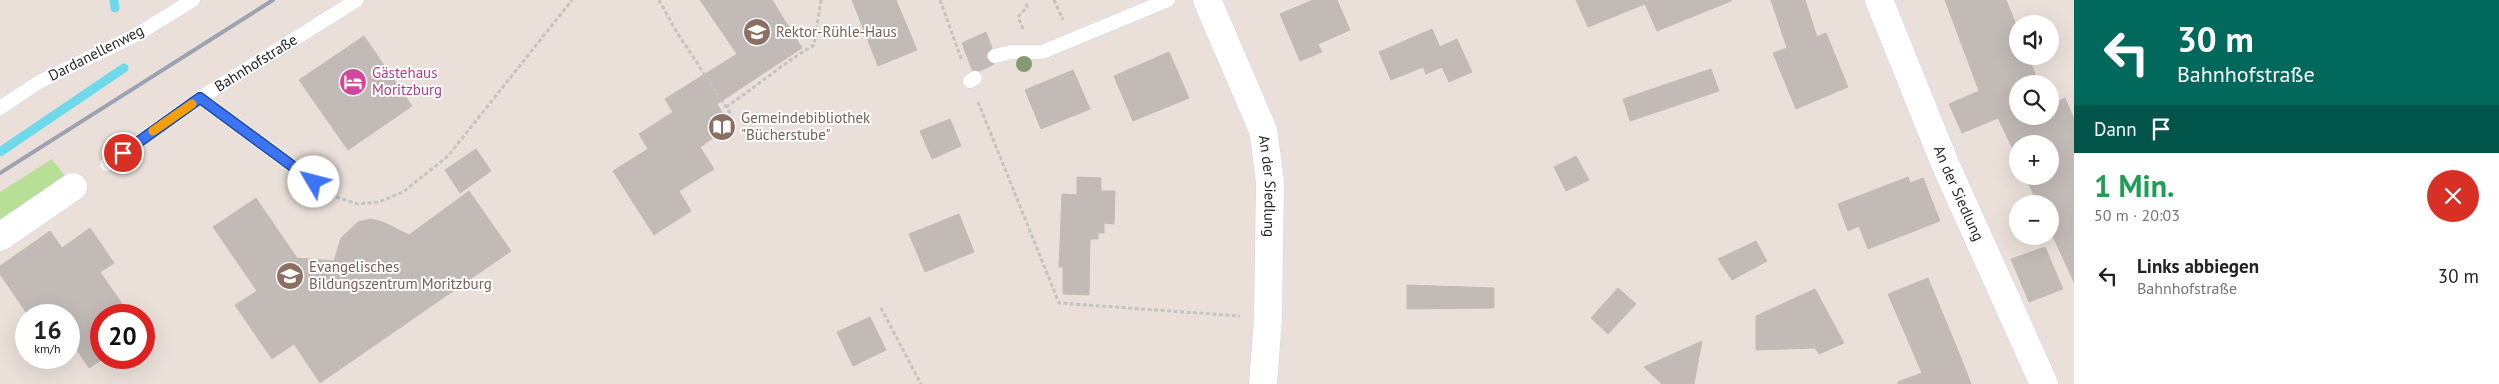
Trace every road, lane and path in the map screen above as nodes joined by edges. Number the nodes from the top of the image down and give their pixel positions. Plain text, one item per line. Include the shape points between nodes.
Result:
1 (193, 0) edge
2 (357, 0) edge
3 (572, 0) edge
4 (659, 0) edge
5 (821, 0) edge
6 (940, 0) edge
7 (1168, 0) edge
8 (1207, 0) edge
9 (1879, 0) edge
10 (1026, 3) dead end
11 (1018, 21) dead end
12 (995, 56) dead end
13 (200, 98) junction
14 (726, 107) junction
15 (0, 108) edge
16 (732, 116) dead end
17 (107, 164) dead end
18 (314, 182) joint
19 (73, 187) dead end
20 (0, 237) edge
21 (881, 308) dead end
22 (1268, 318) junction
23 (921, 384) edge
24 (1264, 384) edge
25 (2044, 384) edge

1 - 15 lane, Dardanellenweg via 136,35 39,82
2 - 13 lane, Bahnhofstraße
3 - 18 path via 448,156 403,192 379,202 358,204 331,195
4 - 14 path
5 - 14 path via 814,45 794,56 780,70
6 - 22 path via 1059,303
7 - 12 lane via 1042,52 1011,52
8 - 22 street, An der Siedlung via 1263,130 1270,182
9 - 25 street, An der Siedlung via 1946,166
10 - 11 path via 1027,7
13 - 17 lane, Bahnhofstraße
13 - 18 lane
14 - 16 path
19 - 20 street
21 - 23 path
22 - 24 street, An der Siedlung

